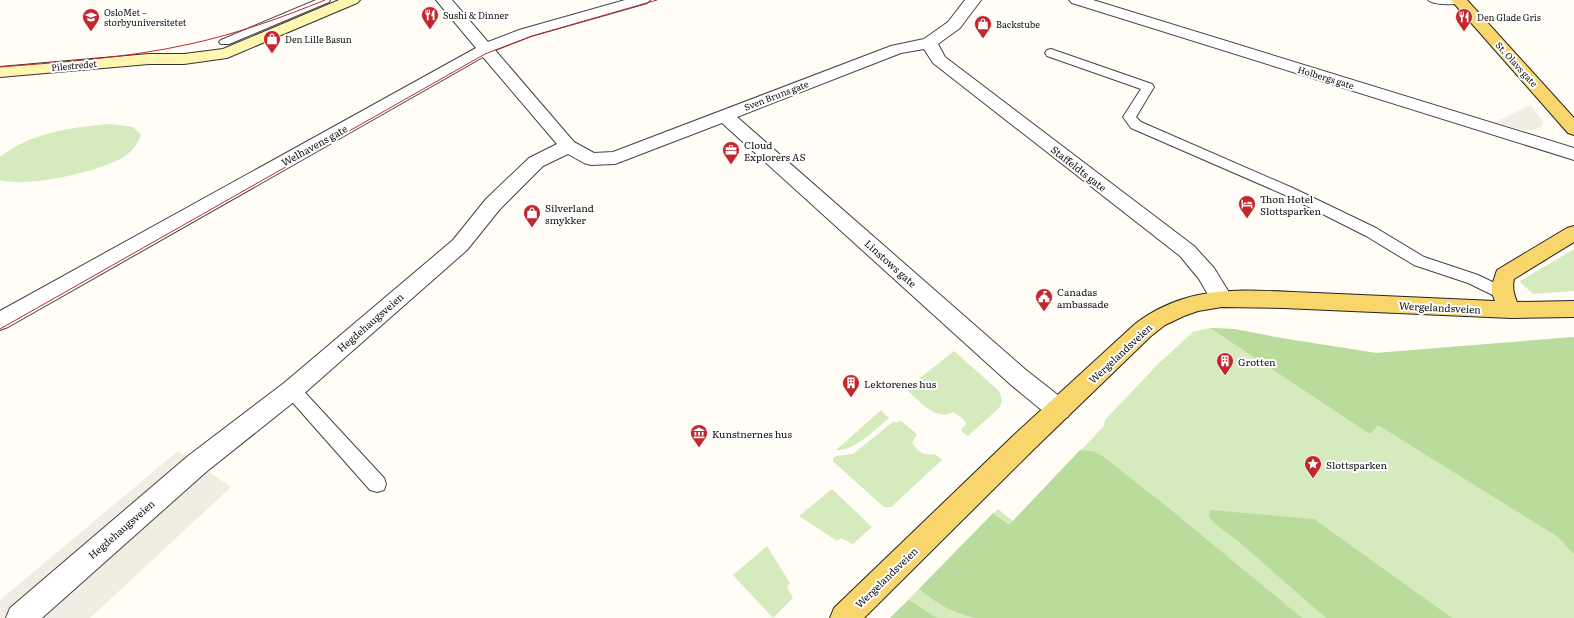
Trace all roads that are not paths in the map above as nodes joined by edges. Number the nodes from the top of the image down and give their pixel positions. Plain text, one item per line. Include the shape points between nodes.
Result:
1 (325, 0) edge
2 (352, 0) edge
3 (444, 0) edge
4 (642, 0) edge
5 (973, 0) edge
6 (1077, 0) edge
7 (1434, 0) edge
8 (1459, 0) edge
9 (262, 37) junction
10 (225, 42) junction
11 (929, 43) junction
12 (486, 48) junction
13 (1051, 52) dead end
14 (149, 59) junction
15 (0, 72) edge
16 (724, 115) junction
17 (1574, 129) edge
18 (568, 146) junction
19 (1574, 154) edge
20 (1574, 233) edge
21 (1222, 299) junction
22 (1507, 302) junction
23 (1574, 309) edge
24 (0, 321) edge
25 (292, 390) junction
26 (1059, 410) junction
27 (377, 484) dead end
28 (20, 618) edge
29 (844, 618) edge

1 - 10 lane
2 - 9 main road, Pilestredet
3 - 12 street
4 - 12 street, Welhavens gate via 525,33
5 - 11 street, Sven Bruns gate via 954,25
6 - 19 street, Holbergs gate
7 - 8 lane
8 - 17 main road, St. Olavs gate
9 - 10 main road, Pilestredet
9 - 14 main road, Pilestredet via 227,53 184,59
10 - 14 main road, Pilestredet
11 - 16 street, Sven Bruns gate via 897,48
11 - 21 street, Staffeldts gate via 940,60 1187,251 1202,265
12 - 18 street
12 - 24 street, Welhavens gate
13 - 22 lane via 1148,87 1129,117 1136,125 1290,192 1371,232 1419,261 1473,280
14 - 15 main road, Pilestredet
16 - 18 street, Sven Bruns gate via 615,158 591,159
16 - 26 street, Linstows gate via 1018,377
18 - 25 street, Hegdehaugsveien via 536,162 494,204 460,245
20 - 22 main road via 1505,275 1501,285
21 - 22 main road, Wergelandsveien
21 - 26 main road, Wergelandsveien via 1197,303 1157,319
22 - 23 main road, Wergelandsveien
25 - 27 lane
25 - 28 street, Hegdehaugsveien via 197,464
26 - 29 main road, Wergelandsveien

